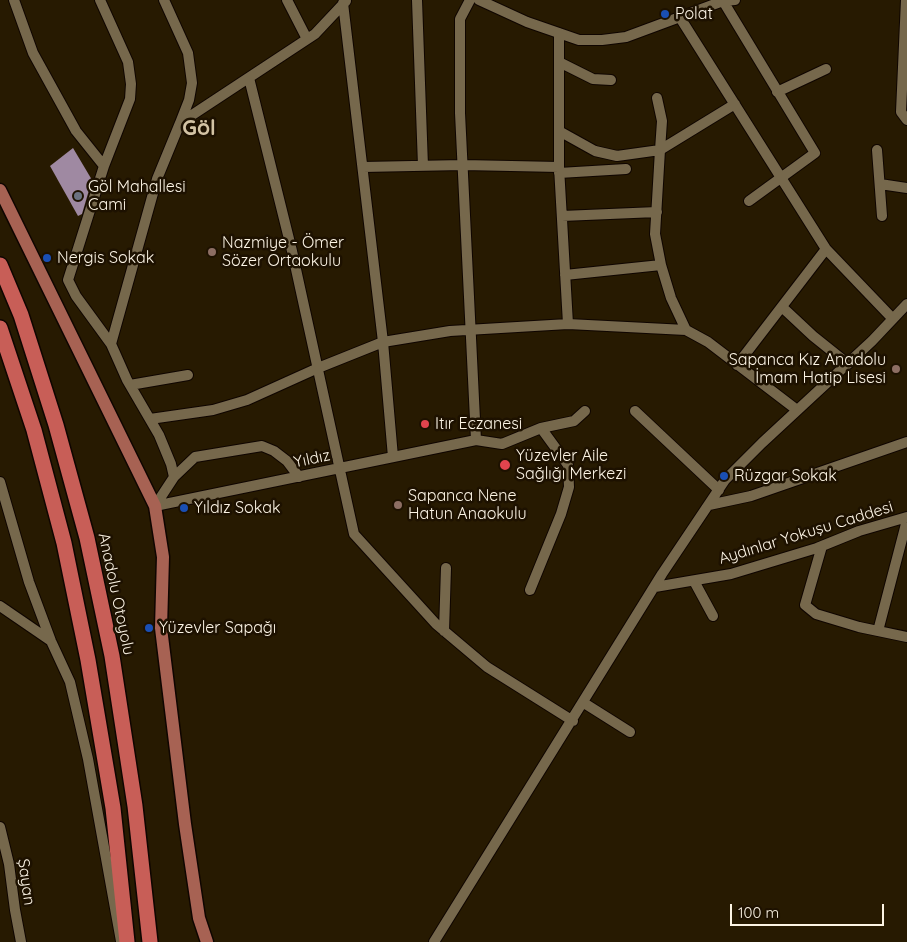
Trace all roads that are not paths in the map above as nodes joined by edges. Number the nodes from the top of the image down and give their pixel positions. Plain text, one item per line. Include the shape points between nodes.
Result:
1 (14, 0) edge
2 (100, 0) edge
3 (164, 0) edge
4 (287, 0) edge
5 (417, 0) edge
6 (470, 0) edge
7 (479, 0) edge
8 (734, 0) edge
9 (906, 0) edge
10 (723, 1) edge
11 (345, 2) edge
12 (679, 16) junction
13 (559, 33) junction
14 (307, 39) junction
15 (559, 62) junction
16 (826, 69) dead end
17 (249, 78) junction
18 (611, 80) dead end
19 (777, 92) junction
20 (657, 98) dead end
21 (735, 104) junction
22 (907, 120) edge
23 (180, 123) junction
24 (559, 131) junction
25 (660, 150) junction
26 (877, 150) dead end
27 (463, 165) junction
28 (104, 166) junction
29 (423, 166) junction
30 (363, 167) junction
31 (626, 169) dead end
32 (559, 170) junction
33 (781, 178) junction
34 (880, 184) junction
35 (907, 188) edge
36 (0, 190) edge
37 (749, 201) dead end
38 (657, 212) junction
39 (562, 216) junction
40 (882, 216) dead end
41 (826, 249) junction
42 (0, 265) edge
43 (661, 265) junction
44 (565, 275) junction
45 (907, 304) edge
46 (782, 307) junction
47 (893, 318) junction
48 (568, 324) junction
49 (0, 328) edge
50 (470, 330) junction
51 (686, 330) junction
52 (383, 342) junction
53 (111, 344) junction
54 (848, 364) junction
55 (737, 365) junction
56 (318, 368) junction
57 (188, 375) dead end
58 (130, 385) junction
59 (797, 410) junction
60 (585, 411) dead end
61 (634, 411) dead end
62 (150, 419) junction
63 (541, 428) junction
64 (476, 440) junction
65 (907, 442) edge
66 (393, 457) junction
67 (338, 469) junction
68 (174, 476) junction
69 (299, 477) junction
70 (0, 482) edge
71 (719, 490) junction
72 (709, 505) junction
73 (155, 506) junction
74 (907, 519) edge
75 (822, 546) junction
76 (446, 568) dead end
77 (694, 580) junction
78 (654, 587) junction
79 (530, 590) dead end
80 (0, 606) edge
81 (713, 616) dead end
82 (444, 631) junction
83 (878, 631) junction
84 (907, 637) edge
85 (51, 641) junction
86 (584, 702) junction
87 (573, 721) junction
88 (630, 732) dead end
89 (0, 827) edge
90 (21, 942) edge
91 (121, 942) edge
92 (127, 942) edge
93 (150, 942) edge
94 (207, 942) edge
95 (434, 942) edge

1 - 28 street via 37,61 76,131
2 - 28 street via 128,62 131,84 130,99
3 - 23 street via 188,53 192,83
4 - 14 street
5 - 29 street
6 - 27 street via 460,19
7 - 13 street
8 - 10 street
9 - 22 street via 900,112
10 - 12 street
10 - 19 street
11 - 14 street
11 - 30 street
12 - 13 street via 626,37 579,40
12 - 21 street
13 - 15 street
14 - 17 street
15 - 18 street via 593,79
15 - 24 street
16 - 19 street
17 - 23 street
17 - 56 street
19 - 33 street via 815,153
20 - 25 street via 662,121
21 - 25 street
21 - 33 street
23 - 53 street via 154,188
24 - 25 street via 595,150 617,156
24 - 32 street
25 - 38 street
26 - 34 street
27 - 29 street
27 - 32 street
27 - 50 street
28 - 53 street via 68,280
29 - 30 street
30 - 52 street
31 - 32 street
32 - 39 street
33 - 37 street
33 - 41 street
34 - 35 street
34 - 40 street
36 - 73 main road
38 - 39 street
38 - 43 street via 655,234
39 - 44 street
41 - 46 street
41 - 47 street
42 - 93 highway, Anadolu Otoyolu via 21,315 87,538 112,656 135,806
43 - 44 street
43 - 51 street
44 - 48 street
45 - 47 street
46 - 54 street
46 - 55 street
47 - 54 street
48 - 50 street
48 - 51 street
49 - 92 highway via 34,430 59,524 88,660 113,808
50 - 52 street
50 - 64 street
51 - 55 street via 708,342
52 - 56 street
52 - 66 street
53 - 58 street
54 - 59 street
55 - 59 street
56 - 62 street via 247,400 213,410
56 - 67 street
57 - 58 street
58 - 62 street
59 - 71 street
60 - 63 street via 574,421
61 - 71 street
62 - 68 street
63 - 64 street via 502,444
63 - 79 street via 568,466 569,487
64 - 66 street, Yıldız
65 - 72 street via 751,496
66 - 67 street, Yıldız
67 - 69 street, Yıldız
67 - 82 street via 354,534
68 - 69 street via 195,456 262,446 287,461
68 - 73 street
69 - 73 street, Yıldız
70 - 85 street via 29,582
71 - 72 street
72 - 78 street
73 - 94 main road via 163,557 162,637 189,852 199,918
74 - 75 street, Aydınlar Yokuşu Caddesi via 859,530
74 - 83 street
75 - 77 street, Aydınlar Yokuşu Caddesi via 731,574
75 - 83 street via 805,606 816,614
76 - 82 street
77 - 78 street, Aydınlar Yokuşu Caddesi
77 - 81 street
78 - 86 street
80 - 85 street
82 - 87 street via 487,667
83 - 84 street
85 - 91 street via 72,691 88,759
86 - 87 street
86 - 88 street
87 - 95 street
89 - 90 street, Şayan

